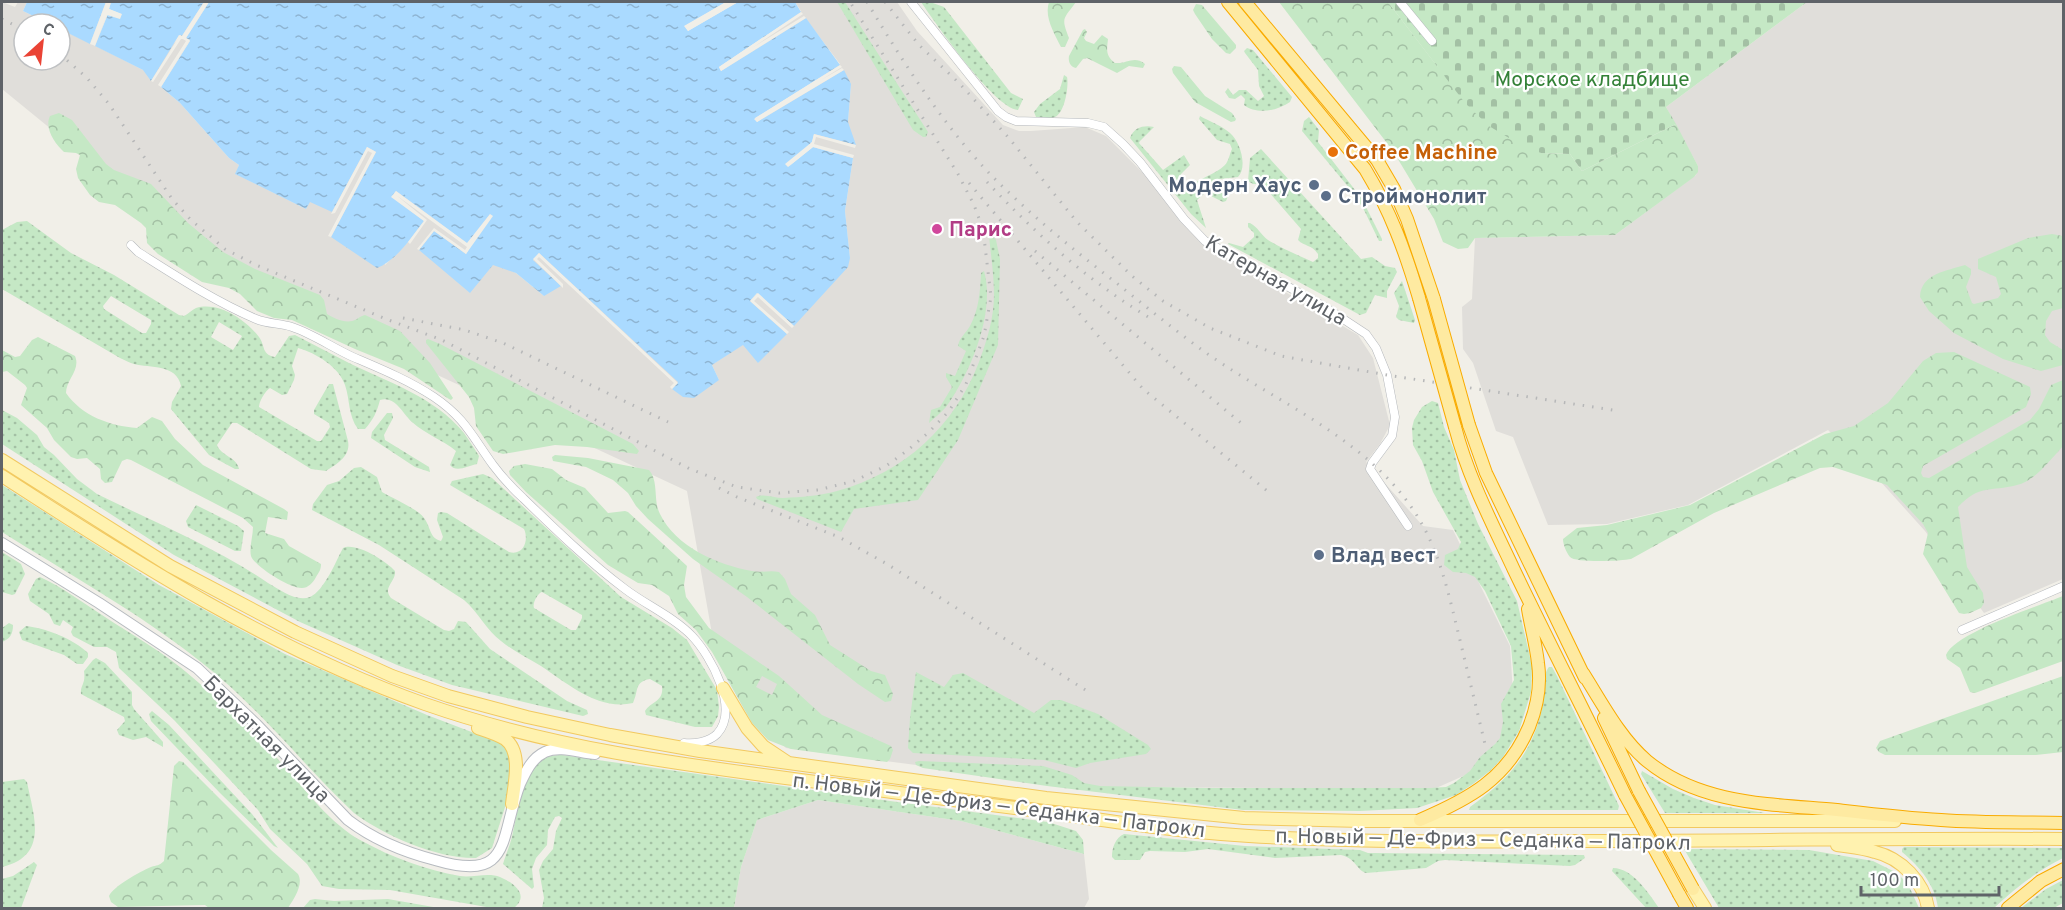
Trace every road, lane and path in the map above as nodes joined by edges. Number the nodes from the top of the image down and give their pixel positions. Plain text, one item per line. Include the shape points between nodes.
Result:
1 (910, 2) edge
2 (1228, 2) edge
3 (1245, 2) edge
4 (1401, 2) edge
5 (1256, 8) edge
6 (1432, 41) dead end
7 (131, 245) dead end
8 (2, 460) edge
9 (2, 476) edge
10 (1408, 526) dead end
11 (2, 543) edge
12 (2064, 586) edge
13 (1526, 596) junction
14 (1962, 630) dead end
15 (1583, 673) junction
16 (723, 688) junction
17 (429, 705) junction
18 (610, 735) junction
19 (605, 752) junction
20 (790, 764) junction
21 (512, 804) junction
22 (1420, 820) junction
23 (1941, 820) junction
24 (2064, 823) edge
25 (2064, 839) edge
26 (1813, 841) junction
27 (2064, 869) edge
28 (1693, 889) joint
29 (1687, 909) edge
30 (1705, 909) edge
31 (1928, 909) edge
32 (2008, 909) edge

1 - 10 street, Катерная улица via 998,111 1016,121 1104,127 1140,162 1205,241 1366,334 1387,375 1395,417 1392,436 1370,469
2 - 13 highway, bridge via 1365,169 1382,197 1419,298 1470,477
3 - 5 highway
4 - 6 street
5 - 15 highway, bridge via 1377,160 1394,189 1434,299 1486,473
7 - 16 street via 208,296 258,319 292,327 402,377 435,397 468,426 492,464 522,497 604,573 692,636
8 - 18 main road, п. Новый — Де-Фриз — Седанка — Патрокл via 170,566 295,632 392,676 448,696
9 - 17 main road, п. Новый — Де-Фриз — Седанка — Патрокл via 162,578 288,646
11 - 21 main road, Бархатная улица via 197,668 327,800 363,831 425,858 478,867 490,862 498,852
12 - 14 street
13 - 22 highway via 1539,665 1536,704 1525,735 1508,764 1491,781 1457,804
13 - 29 highway, bridge
15 - 23 highway via 1635,749 1658,769 1696,790 1737,800
15 - 28 highway, bridge via 1639,790
16 - 18 street via 725,720 716,736 706,741 691,744 623,733
16 - 20 main road via 747,728 763,746
17 - 19 main road, п. Новый — Де-Фриз — Седанка — Патрокл
17 - 21 main road via 438,714 506,740 514,750 516,764
18 - 20 main road, п. Новый — Де-Фриз — Седанка — Патрокл
19 - 21 main road, Бархатная улица via 546,752 525,772
19 - 26 main road, п. Новый — Де-Фриз — Седанка — Патрокл via 1134,825 1246,836 1430,842
20 - 22 main road, п. Новый — Де-Фриз — Седанка — Патрокл via 1046,798 1244,818
22 - 23 main road, п. Новый — Де-Фриз — Седанка — Патрокл
23 - 24 highway, п. Новый — Де-Фриз — Седанка — Патрокл
25 - 26 main road, п. Новый — Де-Фриз — Седанка — Патрокл
26 - 31 main road via 1890,857 1915,878
27 - 32 highway via 2041,881
28 - 30 main road

